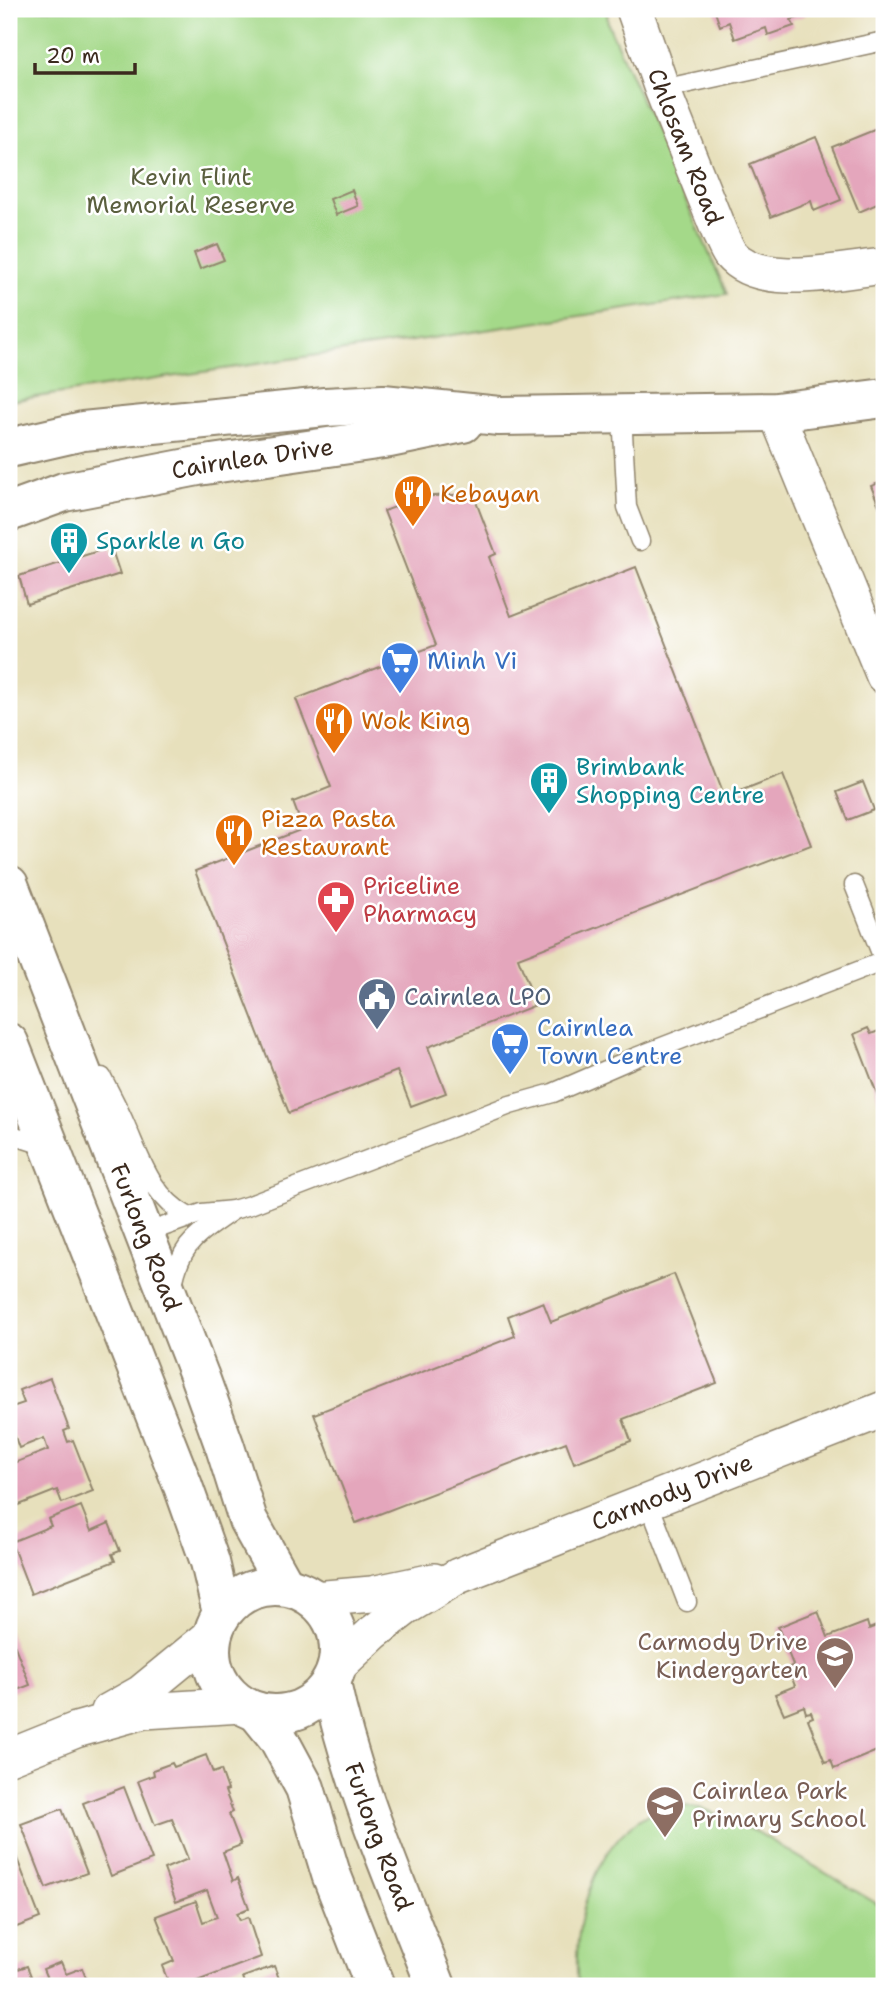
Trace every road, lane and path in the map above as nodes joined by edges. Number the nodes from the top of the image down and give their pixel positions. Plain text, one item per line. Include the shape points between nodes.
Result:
1 (634, 9) edge
2 (884, 41) edge
3 (663, 89) junction
4 (884, 266) edge
5 (884, 398) edge
6 (776, 412) junction
7 (622, 414) junction
8 (499, 416) junction
9 (9, 448) edge
10 (9, 512) edge
11 (640, 541) dead end
12 (884, 676) edge
13 (9, 885) edge
14 (854, 885) dead end
15 (65, 1031) junction
16 (12, 1067) edge
17 (9, 1134) edge
18 (50, 1147) junction
19 (233, 1210) junction
20 (189, 1217) junction
21 (143, 1234) junction
22 (110, 1302) junction
23 (170, 1303) junction
24 (884, 1409) edge
25 (648, 1501) junction
26 (458, 1576) junction
27 (300, 1593) junction
28 (687, 1602) dead end
29 (217, 1624) junction
30 (334, 1675) junction
31 (249, 1708) junction
32 (76, 1730) junction
33 (9, 1757) edge
34 (375, 1986) edge
35 (436, 1986) edge

1 - 3 street, Chlosam Road
2 - 3 lane
3 - 4 street, Chlosam Road via 732,256 756,272 787,276
5 - 6 main road, Cairnlea Drive
6 - 7 main road, Cairnlea Drive
6 - 12 street
7 - 8 main road, Cairnlea Drive
7 - 11 lane via 627,507
8 - 9 main road, Cairnlea Drive via 383,404 325,407 83,431
8 - 10 main road, Cairnlea Drive via 77,489
13 - 15 main road, Furlong Road
14 - 19 lane via 884,961 553,1093
15 - 20 lane via 102,1077 151,1183 175,1210
15 - 21 main road, Furlong Road
16 - 18 main road
17 - 18 lane
18 - 22 main road
19 - 20 lane
19 - 23 lane via 183,1251
20 - 21 lane
21 - 22 main road via 117,1255 110,1273
21 - 23 main road, Furlong Road
22 - 29 main road via 209,1562
23 - 27 main road, Furlong Road via 248,1520
24 - 25 street, Carmody Drive
25 - 26 street, Carmody Drive
25 - 28 lane
26 - 27 street, Carmody Drive via 372,1594
26 - 30 street, Carmody Drive via 373,1633
27 - 29 main road via 268,1586 250,1590 234,1600
27 - 30 main road via 327,1613 337,1630 340,1648
29 - 31 main road via 211,1655 216,1674 226,1692
29 - 32 street via 141,1693
30 - 31 main road via 317,1699 299,1710 278,1714
30 - 35 main road, Furlong Road via 341,1731 359,1786
31 - 32 street via 144,1711
31 - 34 main road via 278,1738 305,1788 331,1874
32 - 33 street

